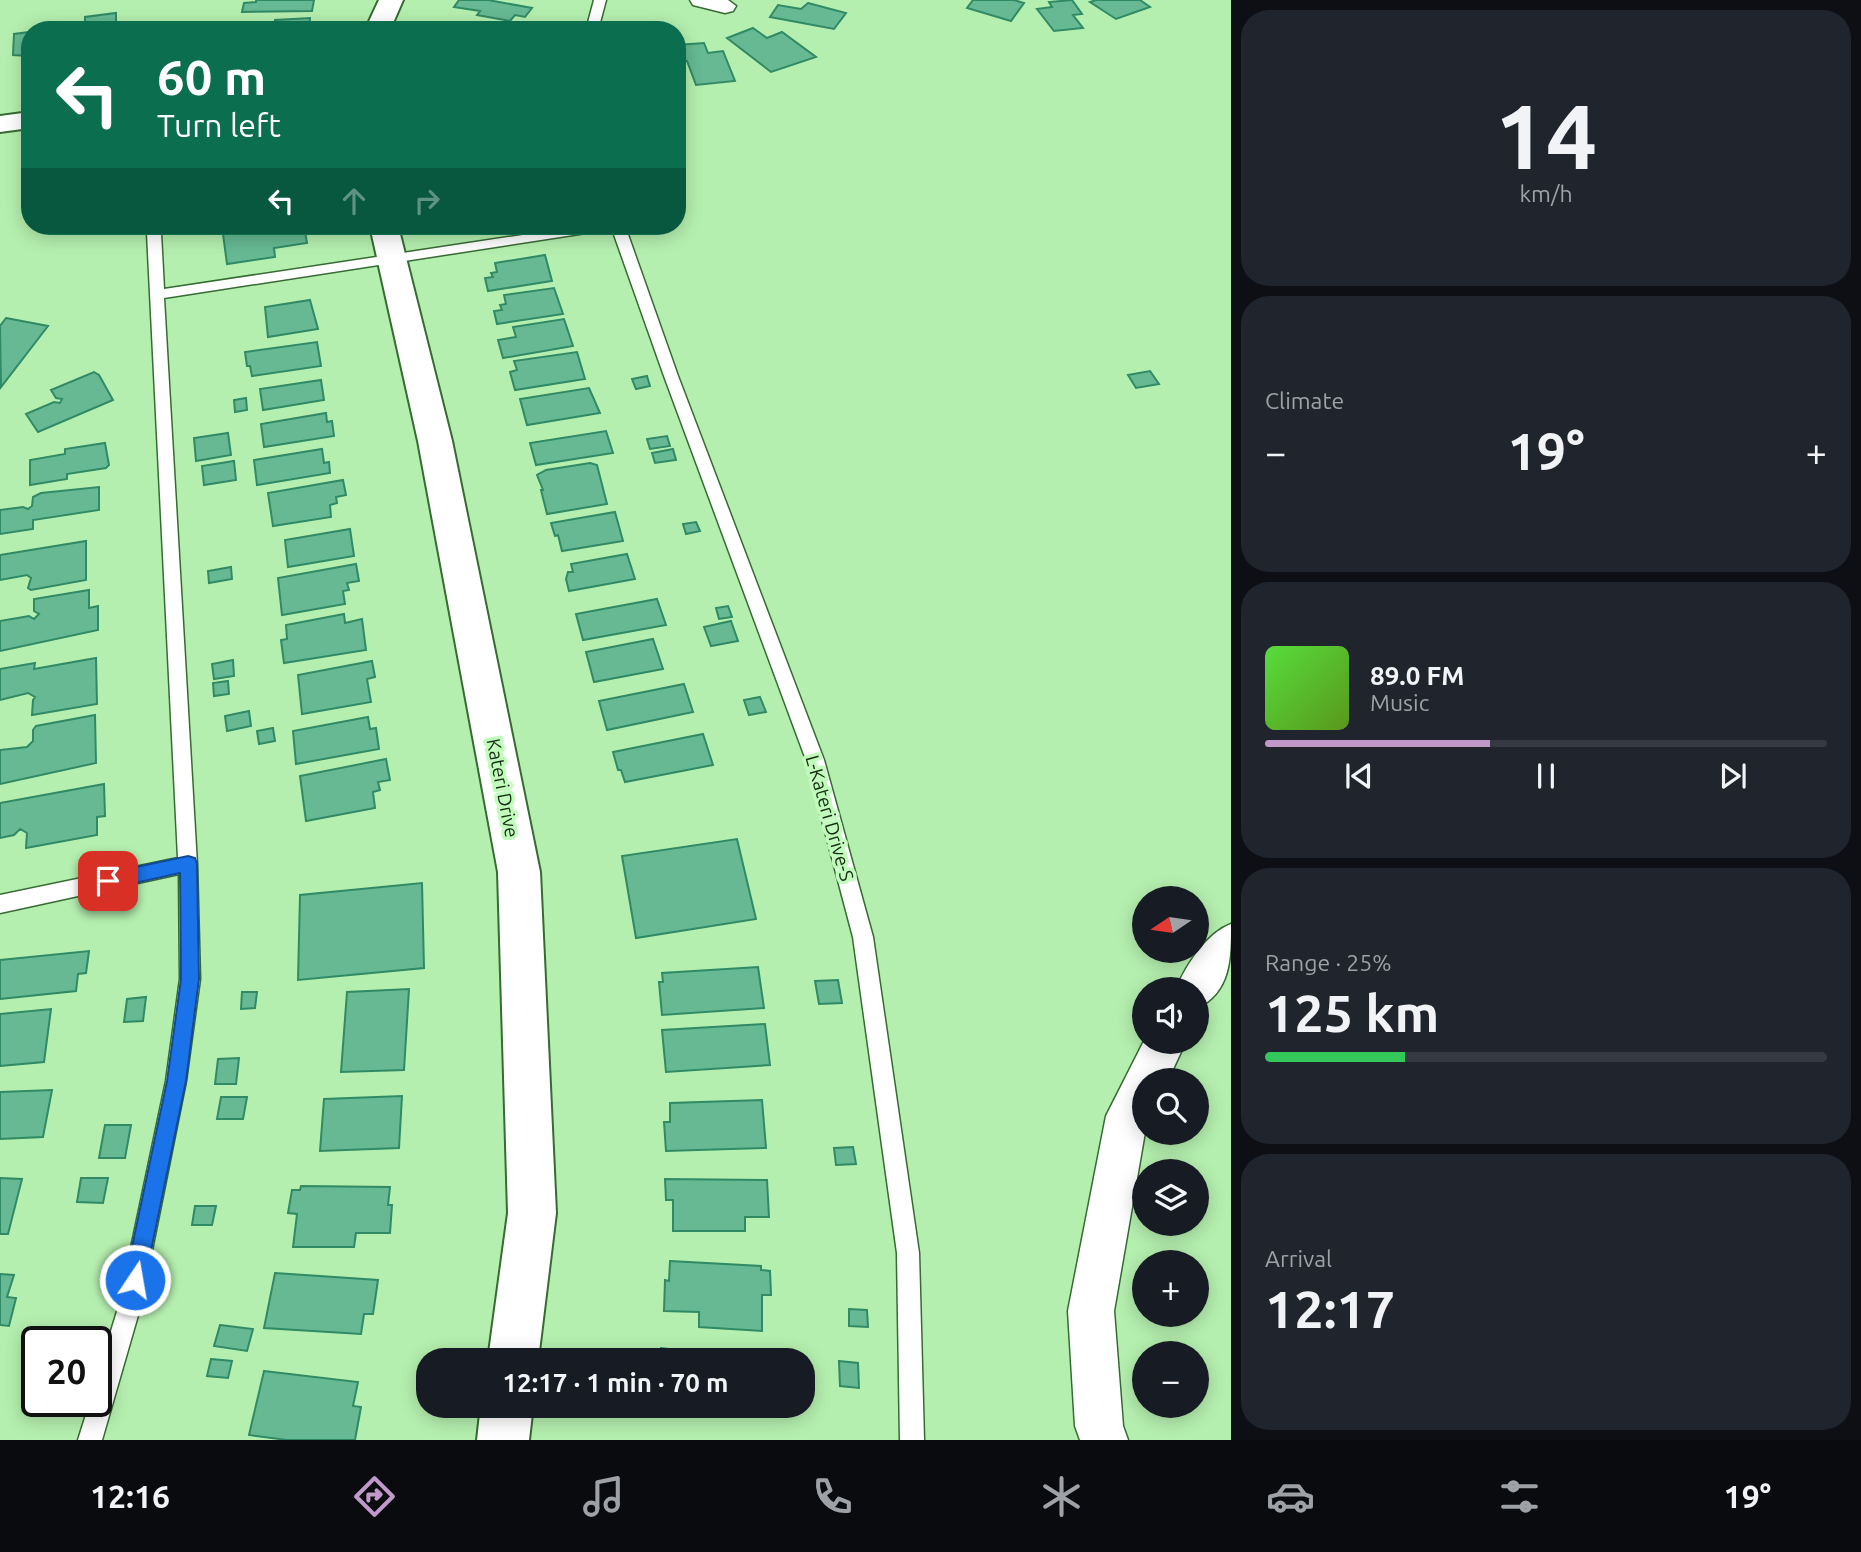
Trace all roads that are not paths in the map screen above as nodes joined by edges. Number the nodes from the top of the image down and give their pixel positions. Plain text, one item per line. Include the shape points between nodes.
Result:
1 (391, 0) edge
2 (600, 0) edge
3 (701, 0) edge
4 (725, 6) dead end
5 (381, 21) edge
6 (594, 21) edge
7 (21, 121) edge
8 (0, 124) edge
9 (154, 235) edge
10 (492, 235) edge
11 (621, 235) edge
12 (388, 243) edge
13 (157, 295) junction
14 (188, 864) junction
15 (0, 904) edge
16 (1231, 942) edge
17 (1205, 977) edge
18 (1132, 1106) edge
19 (515, 1348) edge
20 (506, 1418) edge
21 (90, 1440) edge
22 (503, 1440) edge
23 (912, 1440) edge
24 (1104, 1440) edge

1 - 5 street
2 - 6 lane
3 - 4 street
7 - 8 street
9 - 13 lane
10 - 12 lane
11 - 23 lane, L-Kateri Drive-S via 815,760 863,937 908,1253
12 - 13 lane
12 - 19 street, Kateri Drive via 435,441 519,872 532,1213
13 - 14 lane
14 - 15 lane
14 - 21 lane via 190,979 176,1081 130,1305
16 - 17 street
18 - 24 street via 1091,1311 1099,1426
20 - 22 street

